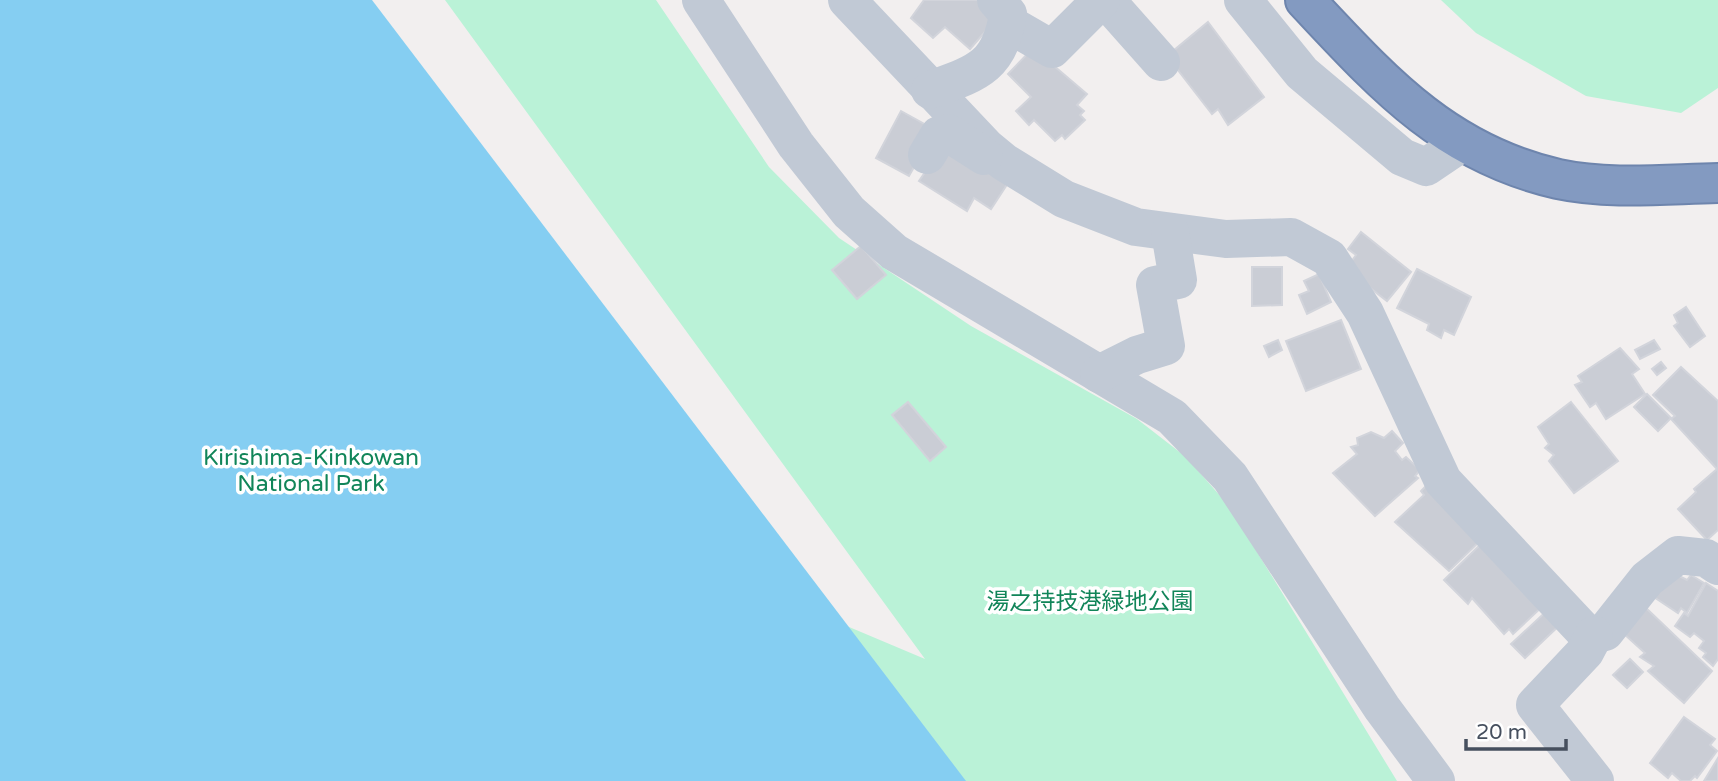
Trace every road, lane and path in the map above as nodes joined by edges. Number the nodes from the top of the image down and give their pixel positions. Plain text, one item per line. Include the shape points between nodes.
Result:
1 (701, 0) edge
2 (847, 0) edge
3 (1103, 0) edge
4 (1243, 0) edge
5 (1305, 0) edge
6 (1001, 12) edge
7 (1161, 62) dead end
8 (930, 90) junction
9 (1463, 142) junction
10 (927, 155) dead end
11 (1004, 162) junction
12 (1718, 183) edge
13 (1170, 232) junction
14 (1099, 374) junction
15 (1714, 556) edge
16 (1594, 635) junction
17 (1436, 781) edge
18 (1595, 781) edge

1 - 14 street via 796,145 849,212 894,252
2 - 8 street
3 - 6 street via 1052,48
3 - 7 street
4 - 9 street via 1302,73 1402,157 1426,167
5 - 9 highway via 1383,82 1425,119
6 - 8 street via 1005,40 990,61 962,79
8 - 11 street
9 - 12 highway via 1510,164 1559,179 1609,184
10 - 11 street via 939,135 948,133 992,162
11 - 13 street via 1064,199 1136,227
13 - 14 street via 1178,280 1155,285 1166,346
13 - 16 street via 1226,239 1291,237 1329,258 1366,313 1443,481 1583,630
14 - 17 street via 1172,417 1230,477 1382,708
15 - 16 street via 1678,555 1647,579 1605,632
16 - 18 street via 1585,652 1535,705

